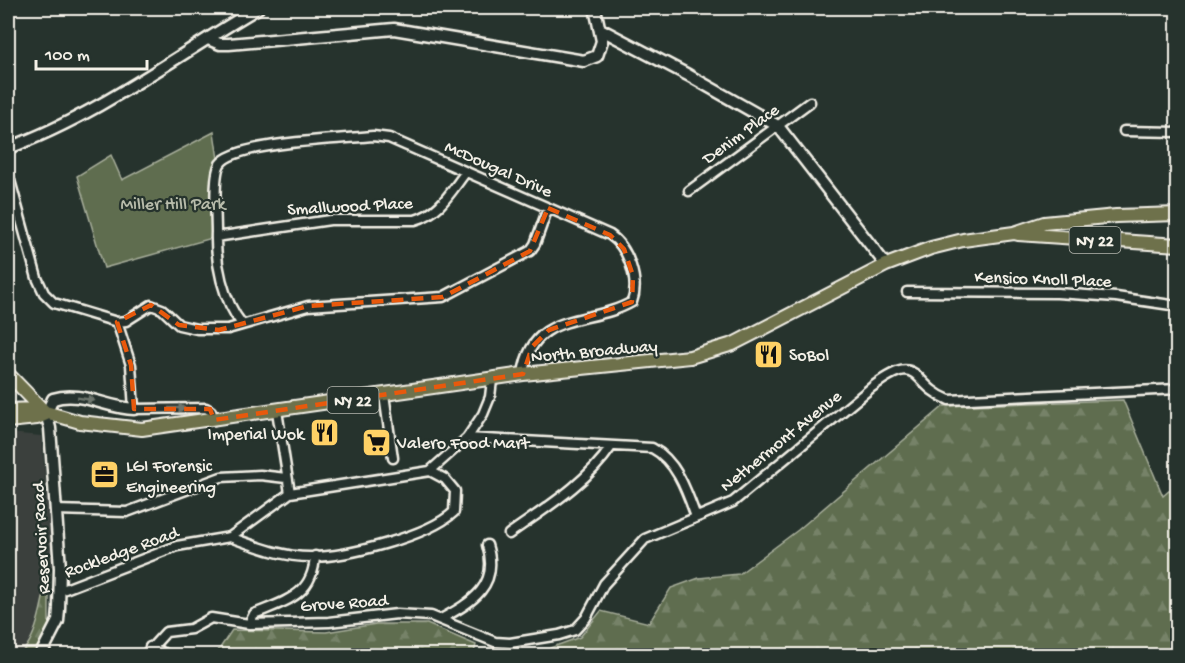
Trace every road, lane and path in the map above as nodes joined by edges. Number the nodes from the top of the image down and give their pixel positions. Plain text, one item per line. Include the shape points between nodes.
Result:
1 (258, 8) edge
2 (595, 8) edge
3 (600, 29) junction
4 (208, 39) junction
5 (810, 102) dead end
6 (778, 126) junction
7 (1124, 131) dead end
8 (1178, 132) edge
9 (8, 148) edge
10 (466, 172) junction
11 (8, 173) edge
12 (689, 191) dead end
13 (548, 208) junction
14 (1178, 214) edge
15 (1014, 233) junction
16 (216, 237) junction
17 (1178, 244) edge
18 (886, 265) junction
19 (907, 292) dead end
20 (1178, 306) edge
21 (117, 322) junction
22 (242, 324) junction
23 (8, 374) edge
24 (523, 374) junction
25 (492, 380) junction
26 (1178, 389) edge
27 (384, 395) junction
28 (134, 409) junction
29 (8, 410) edge
30 (277, 411) junction
31 (46, 414) junction
32 (214, 420) junction
33 (8, 421) edge
34 (467, 438) junction
35 (611, 447) junction
36 (393, 458) dead end
37 (430, 471) junction
38 (288, 487) junction
39 (55, 510) junction
40 (696, 517) junction
41 (509, 534) dead end
42 (230, 537) junction
43 (487, 545) dead end
44 (315, 556) junction
45 (60, 591) junction
46 (441, 619) junction
47 (249, 624) junction
48 (150, 647) junction
49 (40, 656) edge
50 (144, 656) edge
51 (170, 656) edge

1 - 4 street
2 - 3 street
3 - 4 street via 600,52 584,61 394,29 229,44
3 - 6 street
4 - 9 street via 110,98
5 - 6 street, Denim Place
6 - 12 street, Denim Place
6 - 18 street
7 - 8 street
10 - 13 street, McDougal Drive
10 - 16 street, Smallwood Place via 437,208 415,220 330,220
10 - 16 street, McDougal Drive via 389,138 373,136 248,150 220,164
11 - 21 street via 44,292 60,306
13 - 22 street via 530,251 443,297 308,306
13 - 24 street, McDougal Drive via 610,235 620,244 633,276 633,299 618,307 572,318 549,330 532,347
14 - 15 main road, North Broadway via 1044,223
15 - 17 main road, NY 22
15 - 18 main road, North Broadway / NY 22 via 943,244
16 - 22 street via 228,298
18 - 24 main road, North Broadway / NY 22 via 711,352 662,362
19 - 20 street, Kensico Knoll Place via 1057,293
21 - 22 street via 126,321 151,305 187,327 219,330
21 - 28 street via 131,365
23 - 31 main road
24 - 25 main road, North Broadway / NY 22
25 - 27 main road, North Broadway / NY 22
25 - 34 street via 486,407
26 - 40 street, Nethermont Avenue via 949,400 916,374 905,369 896,371 733,502
27 - 30 main road, North Broadway / NY 22
27 - 36 street
31 -> 28 street via 53,399 62,397
28 -> 32 street via 206,408
29 - 31 main road, North Broadway via 34,409
30 - 32 main road, North Broadway / NY 22
30 - 38 street
31 - 32 main road, North Broadway / NY 22 via 129,430
31 - 33 main road
31 - 39 street, Reservoir Road
34 - 35 street
34 - 37 street
35 - 40 street via 646,447 663,454 677,473
35 - 41 street via 567,492
37 - 38 street, Rockledge Road
37 - 44 street via 445,479 455,491 454,512 446,520 374,547
38 - 39 street via 260,475 221,477 127,512
38 - 42 street, Rockledge Road
39 - 45 street, Reservoir Road
40 - 46 street, Nethermont Avenue via 645,539 633,550 604,584 595,604 575,630 510,643 495,642
42 - 44 street via 277,553
42 - 45 street, Rockledge Road via 177,546
43 - 46 street via 492,561 485,585 469,602
44 - 47 street, Grove Road via 314,571 306,587 286,602 254,614
45 - 49 street, Reservoir Road via 58,621
46 - 47 street, Grove Road via 397,614 328,622
47 - 48 street, Grove Road via 211,618 190,629 166,632
48 - 50 street, Grove Road
48 - 51 street

